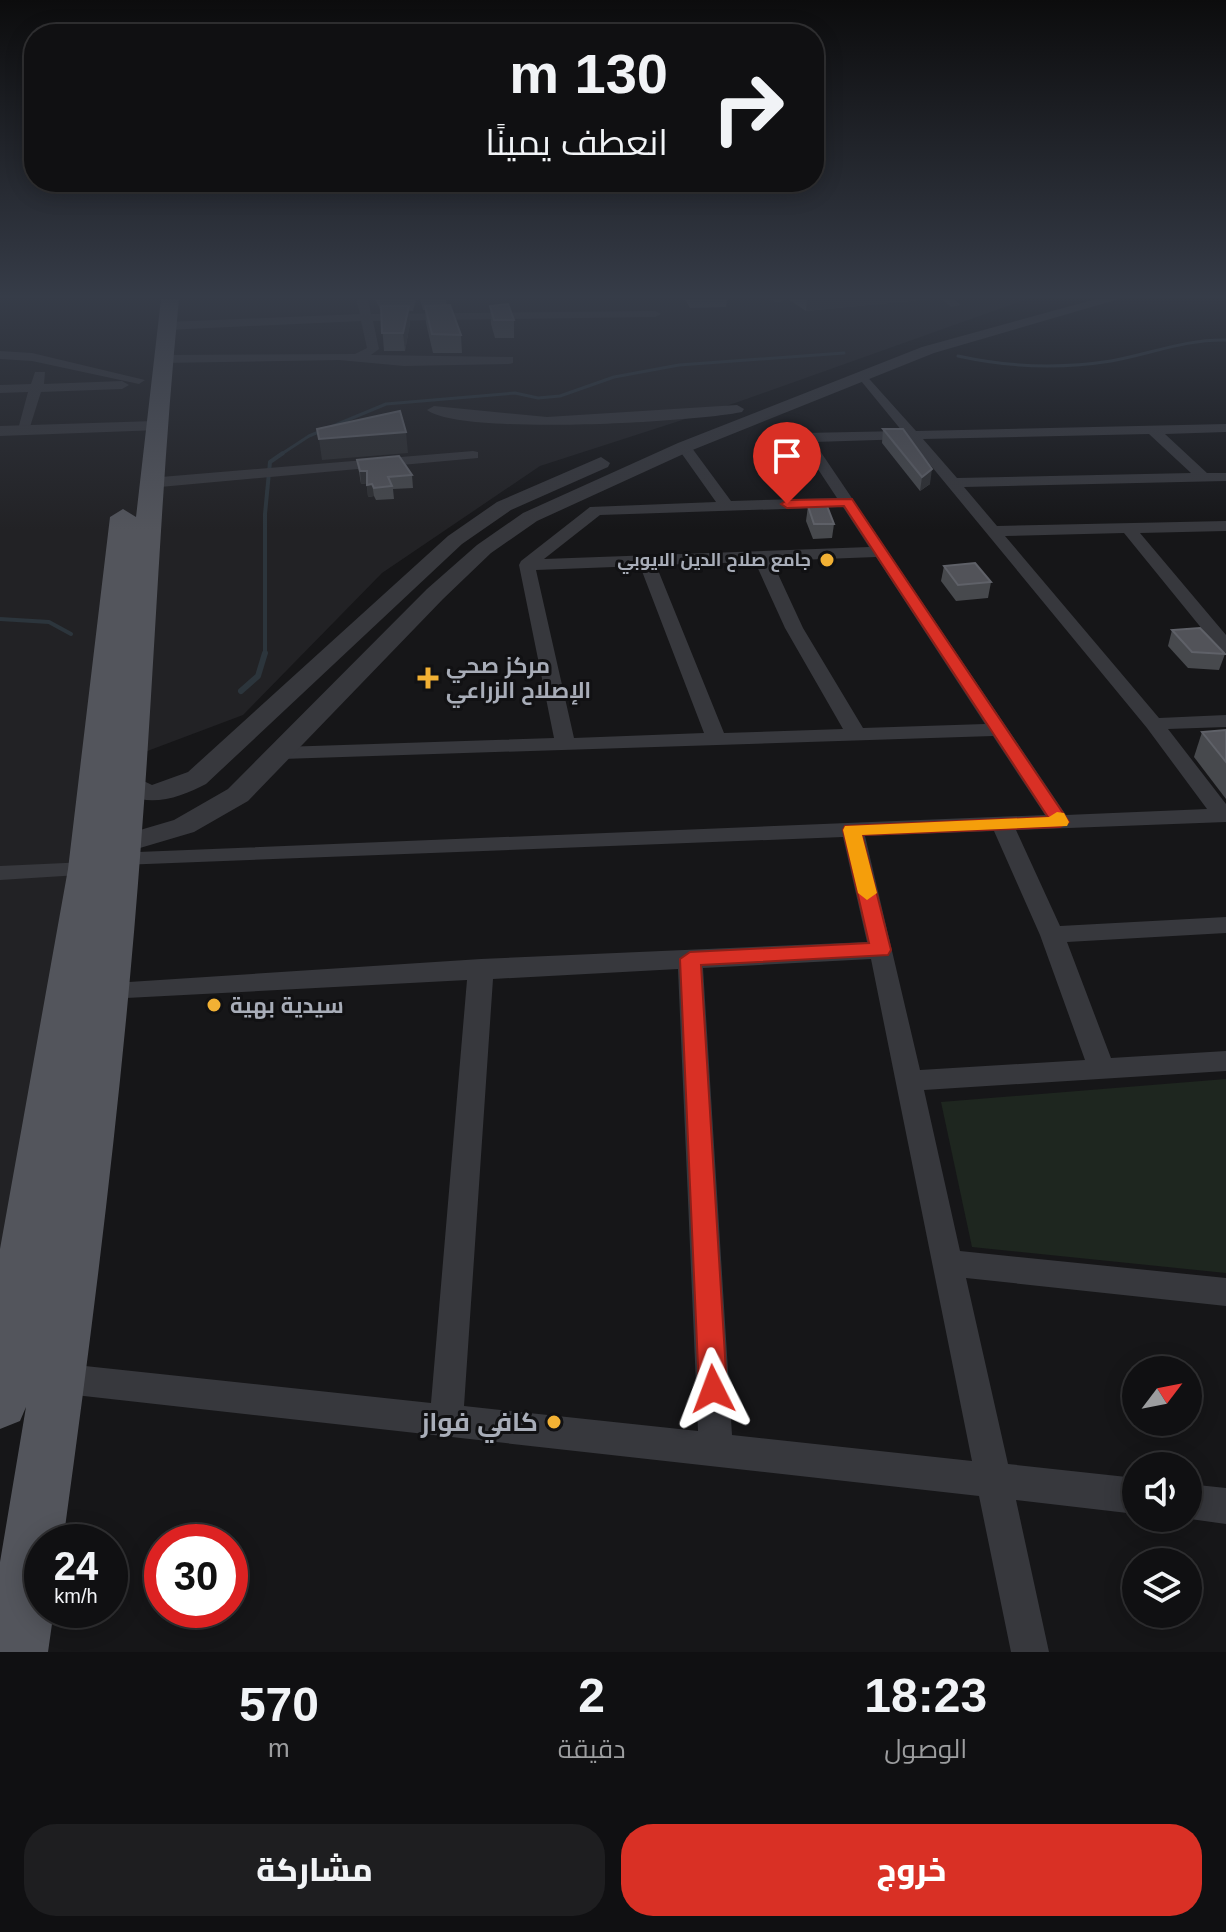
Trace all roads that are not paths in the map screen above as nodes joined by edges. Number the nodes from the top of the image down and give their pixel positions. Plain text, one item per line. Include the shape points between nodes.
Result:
1 (39, 376) edge
2 (112, 376) edge
3 (140, 376) edge
4 (157, 376) edge
5 (840, 376) edge
6 (863, 376) joint
7 (832, 380) junction
8 (139, 383) junction
9 (35, 387) junction
10 (0, 389) edge
11 (737, 409) junction
12 (434, 410) dead end
13 (1226, 428) edge
14 (22, 430) junction
15 (143, 430) junction
16 (1153, 430) junction
17 (0, 431) edge
18 (913, 435) junction
19 (0, 439) edge
20 (684, 447) junction
21 (473, 455) dead end
22 (1203, 477) junction
23 (1226, 477) edge
24 (149, 483) junction
25 (953, 483) junction
26 (848, 502) junction
27 (727, 506) junction
28 (1226, 526) edge
29 (1129, 529) junction
30 (993, 531) junction
31 (881, 552) junction
32 (761, 556) junction
33 (646, 560) junction
34 (527, 565) junction
35 (1226, 647) edge
36 (1226, 721) edge
37 (1154, 724) junction
38 (1000, 730) junction
39 (856, 734) junction
40 (716, 739) junction
41 (565, 744) junction
42 (282, 753) junction
43 (127, 781) junction
44 (1224, 815) edge
45 (1060, 822) junction
46 (1002, 824) junction
47 (852, 830) junction
48 (110, 857) junction
49 (0, 873) edge
50 (1226, 925) edge
51 (1052, 935) junction
52 (881, 950) junction
53 (690, 959) junction
54 (481, 968) junction
55 (107, 990) junction
56 (1226, 1061) edge
57 (1102, 1070) junction
58 (909, 1081) junction
59 (947, 1263) junction
60 (70, 1277) junction
61 (9, 1286) edge
62 (1226, 1292) edge
63 (57, 1378) junction
64 (0, 1403) edge
65 (446, 1421) junction
66 (716, 1450) junction
67 (993, 1481) junction
68 (1122, 1495) edge
69 (1202, 1503) edge
70 (1226, 1506) edge
71 (16, 1652) edge
72 (1030, 1652) edge

1 - 9 street
2 - 8 street
3 - 8 main road
4 - 15 main road
5 - 7 street
6 - 7 street
6 - 18 street
7 - 11 street
7 - 20 street
8 - 9 street
8 - 15 main road
9 - 10 street
9 - 14 street
11 - 12 street via 578,422 471,418
11 - 43 street via 504,506 429,561 197,778 154,793 143,793
13 - 16 street
14 - 15 street
14 - 17 street
15 - 19 street
15 - 24 main road
15 - 48 main road
16 - 18 street
16 - 22 street
18 - 25 street
18 - 26 street via 795,437
20 - 27 street
20 - 42 street via 550,506 492,543 435,594
21 - 24 street
22 - 23 street
22 - 25 street
24 - 43 main road
25 - 30 street
26 - 27 street
26 - 31 street
27 - 34 street via 596,510
28 - 29 street
29 - 30 street
29 - 35 street
30 - 37 street
31 - 32 street
31 - 38 street
32 - 33 street
32 - 39 street via 794,628
33 - 34 street
33 - 40 street
34 - 41 street
36 - 37 street
37 - 44 street
38 - 39 street
38 - 45 street
39 - 40 street
40 - 41 street
41 - 42 street
42 - 48 street via 214,812
43 - 48 main road
44 - 45 street
45 - 46 street
46 - 47 street
46 - 51 street
47 - 48 street
47 - 52 street
48 - 49 street
48 - 55 main road
48 - 61 main road
50 - 51 street
51 - 57 street
52 - 53 street
52 - 58 street
53 - 54 street
53 - 66 street
54 - 55 street
54 - 65 street
55 - 60 main road
56 - 57 street
57 - 58 street
58 - 59 street
59 - 62 street
59 - 67 street
60 - 61 street
60 - 63 main road
61 - 64 main road
63 - 65 street
63 - 71 main road
65 - 66 street
66 - 67 street
67 - 68 street
67 - 72 street
69 - 70 street

